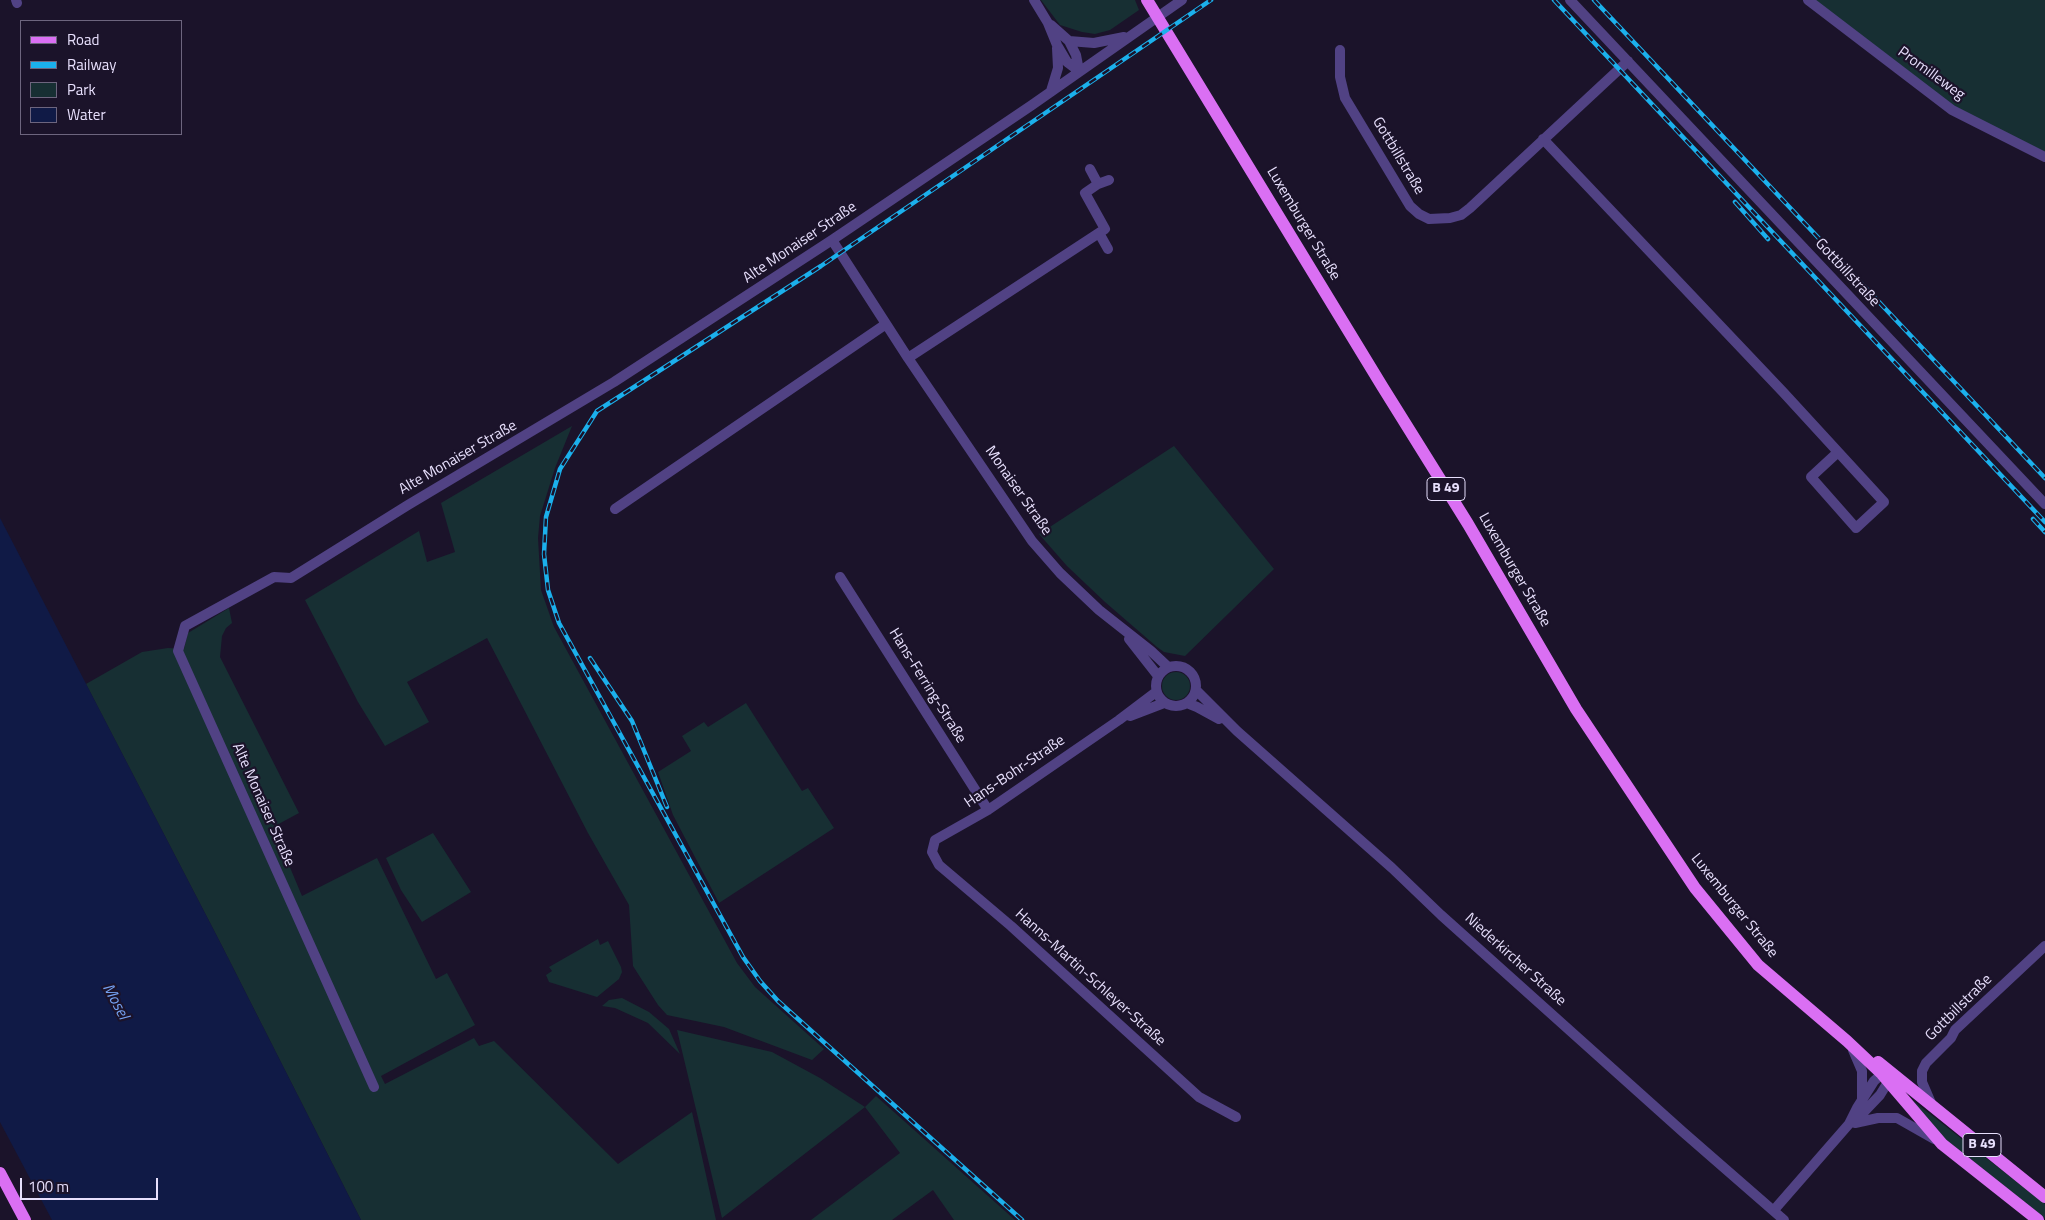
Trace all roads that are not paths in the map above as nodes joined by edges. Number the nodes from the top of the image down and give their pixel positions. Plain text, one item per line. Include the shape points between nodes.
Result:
1 (1034, 0) edge
2 (1182, 0) edge
3 (1570, 0) edge
4 (1808, 0) edge
5 (1148, 2) edge
6 (1048, 23) junction
7 (1132, 35) junction
8 (1069, 41) junction
9 (1057, 45) junction
10 (1340, 50) dead end
11 (1628, 61) junction
12 (1079, 71) junction
13 (1051, 91) junction
14 (1543, 139) junction
15 (2045, 157) edge
16 (1090, 169) dead end
17 (1109, 180) dead end
18 (1098, 184) junction
19 (1098, 233) junction
20 (832, 240) junction
21 (1108, 248) dead end
22 (886, 324) junction
23 (908, 358) junction
24 (1837, 452) junction
25 (2045, 504) edge
26 (615, 509) dead end
27 (840, 577) dead end
28 (1120, 626) junction
29 (1168, 667) junction
30 (1158, 676) junction
31 (1196, 690) junction
32 (1156, 692) junction
33 (1164, 703) junction
34 (1187, 703) junction
35 (1119, 720) junction
36 (1237, 731) junction
37 (988, 810) junction
38 (932, 852) joint
39 (2045, 946) edge
40 (1847, 1041) junction
41 (1887, 1076) junction
42 (374, 1087) dead end
43 (1862, 1100) junction
44 (1931, 1103) junction
45 (1236, 1116) dead end
46 (1849, 1124) junction
47 (1942, 1144) junction
48 (0, 1173) edge
49 (2045, 1196) edge
50 (1774, 1210) junction
51 (25, 1220) edge
52 (1784, 1220) edge
53 (2038, 1220) edge

1 - 6 street
2 - 7 street, Alte Monaiser Straße
3 - 11 street, Gottbillstraße
4 - 15 street, Promilleweg via 1952,110
5 - 40 main road, Luxemburger Straße / B 49 via 1468,524 1576,709 1660,836 1695,888 1758,965
6 - 8 street
6 - 9 street
7 - 8 street via 1094,43
7 - 12 street, Alte Monaiser Straße
8 - 12 street
9 - 12 street via 1069,65
9 - 13 street via 1058,68
10 - 14 street, Gottbillstraße via 1340,77 1345,98 1410,206 1429,219 1460,215
11 - 14 street, Gottbillstraße
11 - 25 street, Gottbillstraße
12 - 13 street, Alte Monaiser Straße
13 - 20 street, Alte Monaiser Straße
14 - 24 street
16 - 18 street
17 - 18 street
18 - 19 street via 1085,193 1105,229
19 - 21 street
19 - 23 street
20 - 22 street, Monaiser Straße
20 - 42 street, Alte Monaiser Straße via 614,382 291,578 274,577 185,626 178,651
22 - 23 street, Monaiser Straße
22 - 26 street
23 - 28 street, Monaiser Straße via 1032,541 1060,573
24 - 24 street via 1884,502 1856,528 1811,477
27 - 37 street, Hans-Ferring-Straße
28 - 29 street, Monaiser Straße
28 - 30 street, Monaiser Straße
29 - 30 street
29 - 31 street via 1178,665 1187,669 1196,682
30 - 32 street
31 - 34 street
31 - 36 street, Niederkircher Straße
32 - 33 street
32 - 35 street, Hans-Bohr-Straße
33 - 34 street via 1177,706
33 - 35 street, Hans-Bohr-Straße
34 - 36 street, Niederkircher Straße
35 - 37 street, Hans-Bohr-Straße
36 - 50 street, Niederkircher Straße
37 - 38 street, Hans-Bohr-Straße via 935,840
38 - 45 street, Hanns-Martin-Schleyer-Straße via 939,865 1199,1097
39 - 44 street, Gottbillstraße via 1955,1030 1930,1059 1922,1071 1922,1085
40 - 41 main road, Luxemburger Straße / B 49
40 - 43 street via 1861,1066
41 - 43 street via 1874,1081
41 - 44 main road, Luxemburger Straße / B 49
41 - 46 street via 1880,1095
41 - 47 main road, Luxemburger Straße / B 49
43 - 46 street
44 - 49 main road, Luxemburger Straße / B 49
46 - 47 street via 1897,1118
46 - 50 street
47 - 53 main road, Luxemburger Straße / B 49
48 - 51 main road
50 - 52 street, Niederkircher Straße

